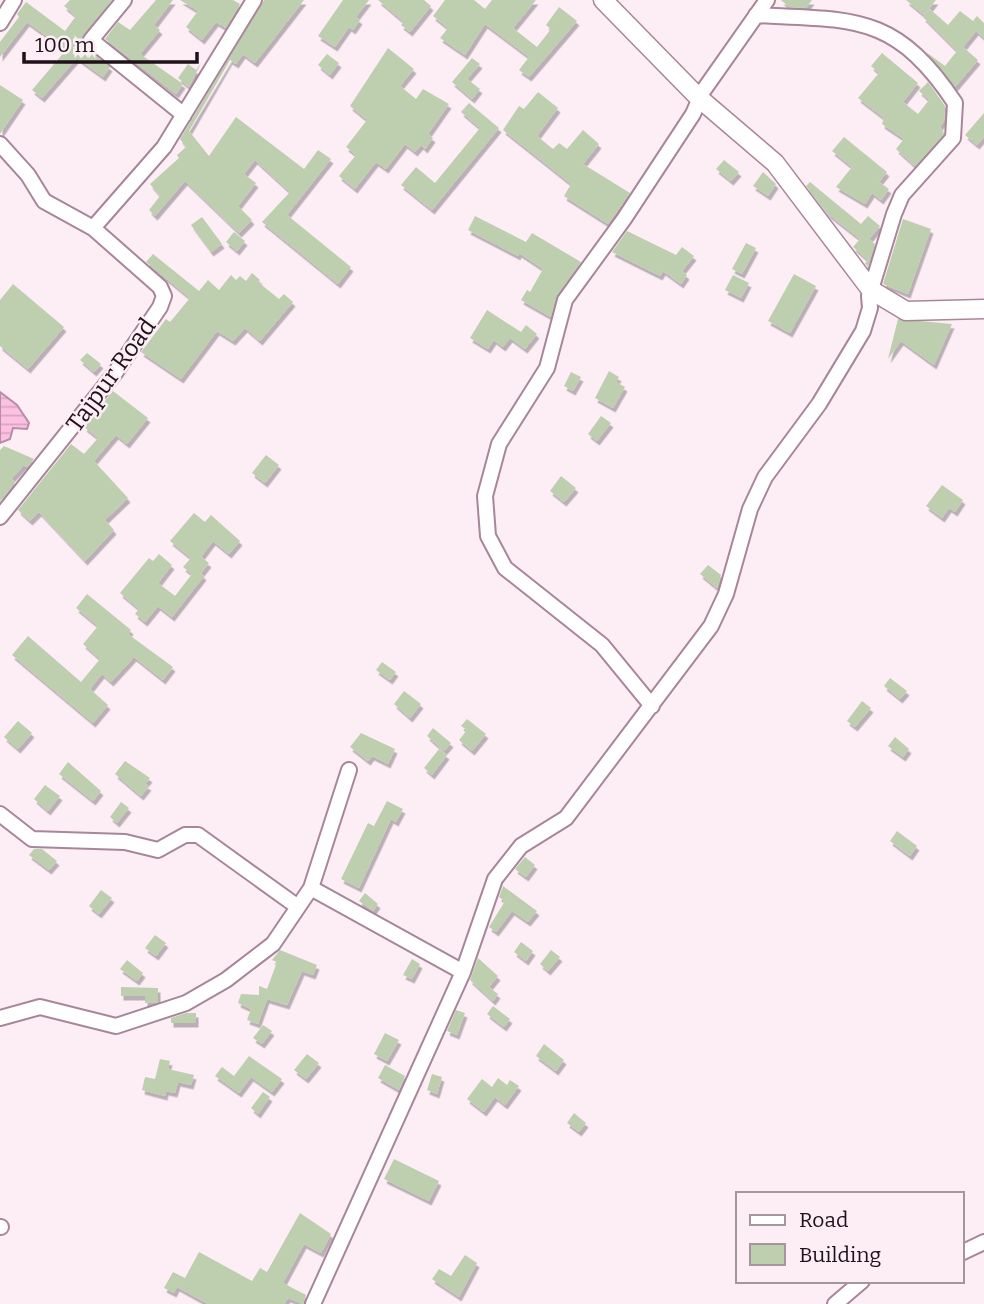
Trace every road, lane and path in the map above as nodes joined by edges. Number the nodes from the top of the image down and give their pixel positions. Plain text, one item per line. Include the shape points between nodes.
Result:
1 (14, 0) edge
2 (124, 0) edge
3 (254, 0) edge
4 (603, 0) edge
5 (766, 0) edge
6 (756, 15) junction
7 (0, 23) edge
8 (699, 98) junction
9 (184, 115) junction
10 (0, 144) edge
11 (93, 228) junction
12 (871, 289) junction
13 (984, 309) edge
14 (0, 517) edge
15 (652, 706) junction
16 (349, 770) dead end
17 (0, 814) edge
18 (311, 888) junction
19 (298, 907) junction
20 (463, 972) junction
21 (0, 1017) edge
22 (984, 1242) edge
23 (963, 1252) edge
24 (860, 1283) edge
25 (313, 1304) edge
26 (835, 1304) edge

1 - 7 street
2 - 9 street via 91,40
3 - 9 street
4 - 8 main road
5 - 6 street
6 - 8 street
6 - 12 street via 852,20 889,34 908,47 955,103 953,138 902,195
8 - 12 main road via 775,163
8 - 15 street via 624,219 565,300 547,368 499,444 485,496 488,536 505,568 602,645
9 - 11 street via 164,147
10 - 11 street via 44,201
11 - 14 street, Tajpur Road via 160,287 164,296 115,373
12 - 13 main road via 906,310
12 - 15 street via 863,331 820,404 765,477 750,509 718,613
15 - 20 street via 566,818 521,846 502,869 491,888
16 - 18 street
17 - 19 street via 32,839 125,842 158,850 185,835 198,835
18 - 19 street
18 - 20 street
19 - 21 street via 273,944 186,1003 116,1026 40,1007
20 - 25 street
22 - 23 street
24 - 26 street

